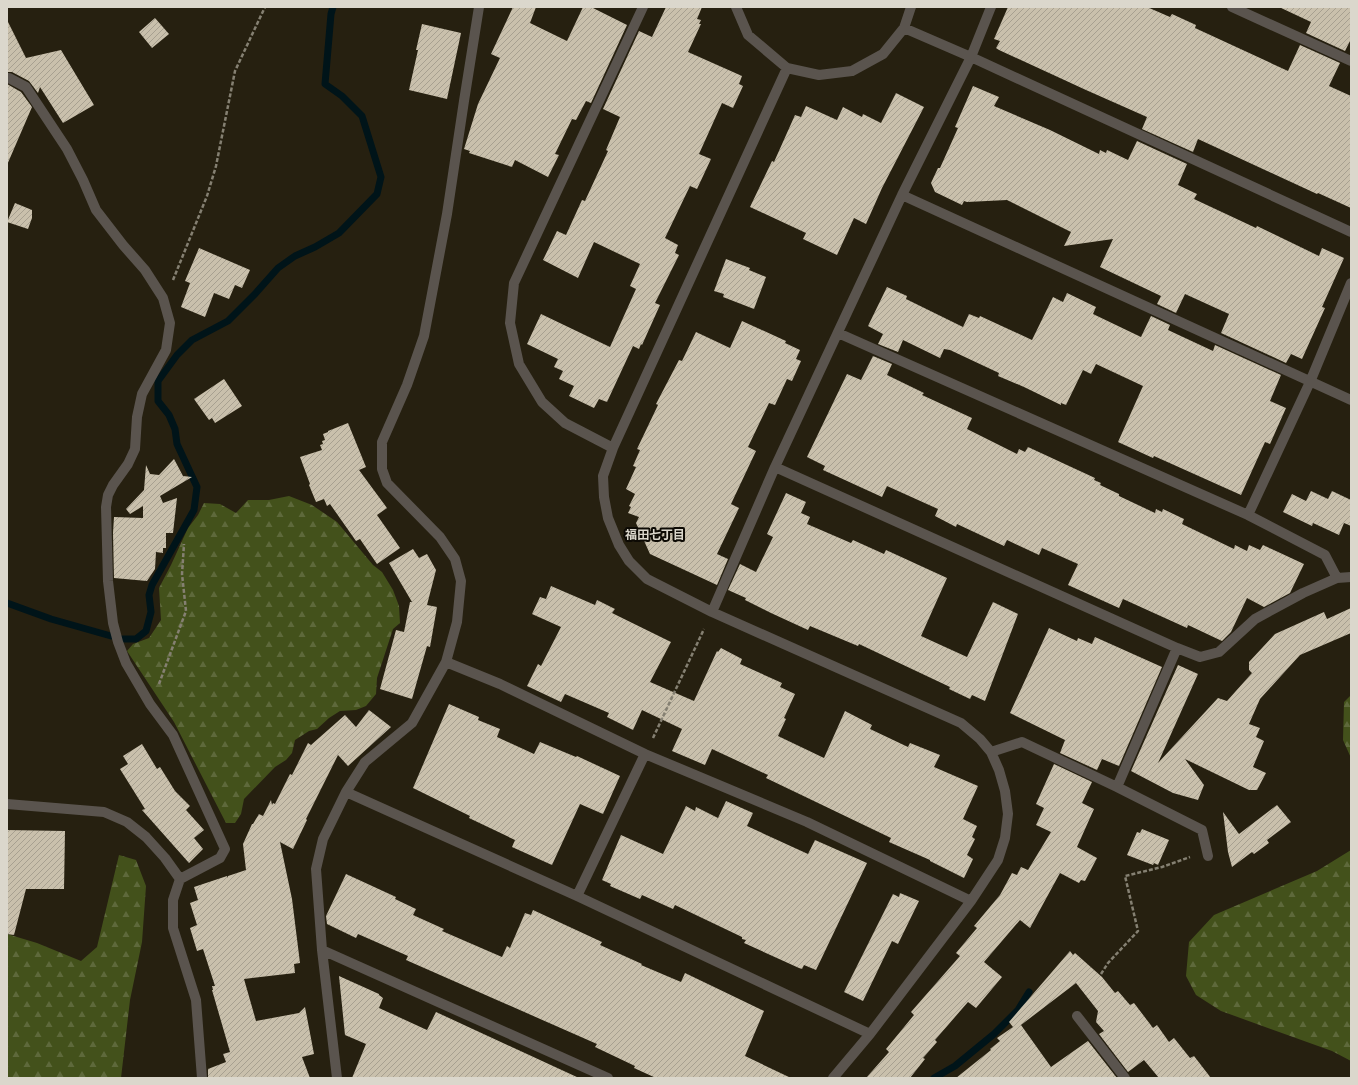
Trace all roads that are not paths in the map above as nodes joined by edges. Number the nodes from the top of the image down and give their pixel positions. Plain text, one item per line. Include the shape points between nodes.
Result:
1 (479, 7) edge
2 (643, 7) edge
3 (736, 7) edge
4 (911, 7) edge
5 (992, 7) edge
6 (1232, 7) edge
7 (904, 28) junction
8 (971, 57) junction
9 (1351, 62) edge
10 (787, 68) junction
11 (7, 78) edge
12 (902, 195) junction
13 (1351, 232) edge
14 (1351, 283) edge
15 (838, 333) junction
16 (1310, 382) junction
17 (1351, 400) edge
18 (613, 448) junction
19 (776, 467) junction
20 (1248, 515) junction
21 (1351, 577) edge
22 (1337, 578) junction
23 (712, 612) junction
24 (1177, 648) junction
25 (446, 662) junction
26 (990, 752) junction
27 (645, 754) junction
28 (1117, 787) junction
29 (346, 792) junction
30 (7, 804) edge
31 (1208, 853) road end
32 (180, 879) junction
33 (577, 896) junction
34 (971, 900) junction
35 (322, 950) junction
36 (1077, 1016) dead end
37 (870, 1034) junction
38 (202, 1078) edge
39 (337, 1078) edge
40 (608, 1078) edge
41 (833, 1078) edge
42 (1124, 1078) edge

1 - 25 street via 447,214 424,336 407,385 382,442 382,469 387,483 440,537 455,559 461,581 457,622
2 - 18 street via 514,283 510,323 519,364 542,402 565,423
3 - 10 street via 748,35
4 - 7 street
5 - 8 street
6 - 9 street
7 - 8 street
7 - 10 street via 883,54 852,71 819,75
8 - 12 street
8 - 13 street
10 - 18 street
11 - 32 street via 26,87 66,149 96,210 146,270 163,298 170,323 166,350 142,394 137,417 135,449 113,485 106,507 108,581 118,642 126,663 150,704 173,735 225,849 220,858
12 - 15 street
12 - 16 street
14 - 16 street
15 - 19 street
15 - 20 street
16 - 17 street
16 - 20 street
18 - 23 street via 603,476 604,497 608,518 619,545 629,561 647,579
19 - 23 street
19 - 24 street
20 - 22 street via 1325,555
21 - 22 street
22 - 24 street via 1255,619 1219,652 1200,657
23 - 26 street via 961,724 980,739
24 - 28 street
25 - 27 street via 500,684
25 - 29 street via 412,723 365,762
26 - 28 street via 1022,742
26 - 34 street via 1005,791 1008,814 1005,838 998,860
27 - 33 street
27 - 34 street via 807,822
28 - 31 street via 1202,830
29 - 33 street
29 - 35 street via 324,839 316,869
30 - 32 street via 104,812 128,822 146,837
32 - 38 street via 173,900 173,928 196,1000
33 - 37 street
34 - 37 street
35 - 39 street
35 - 40 street
36 - 42 street
37 - 41 street

